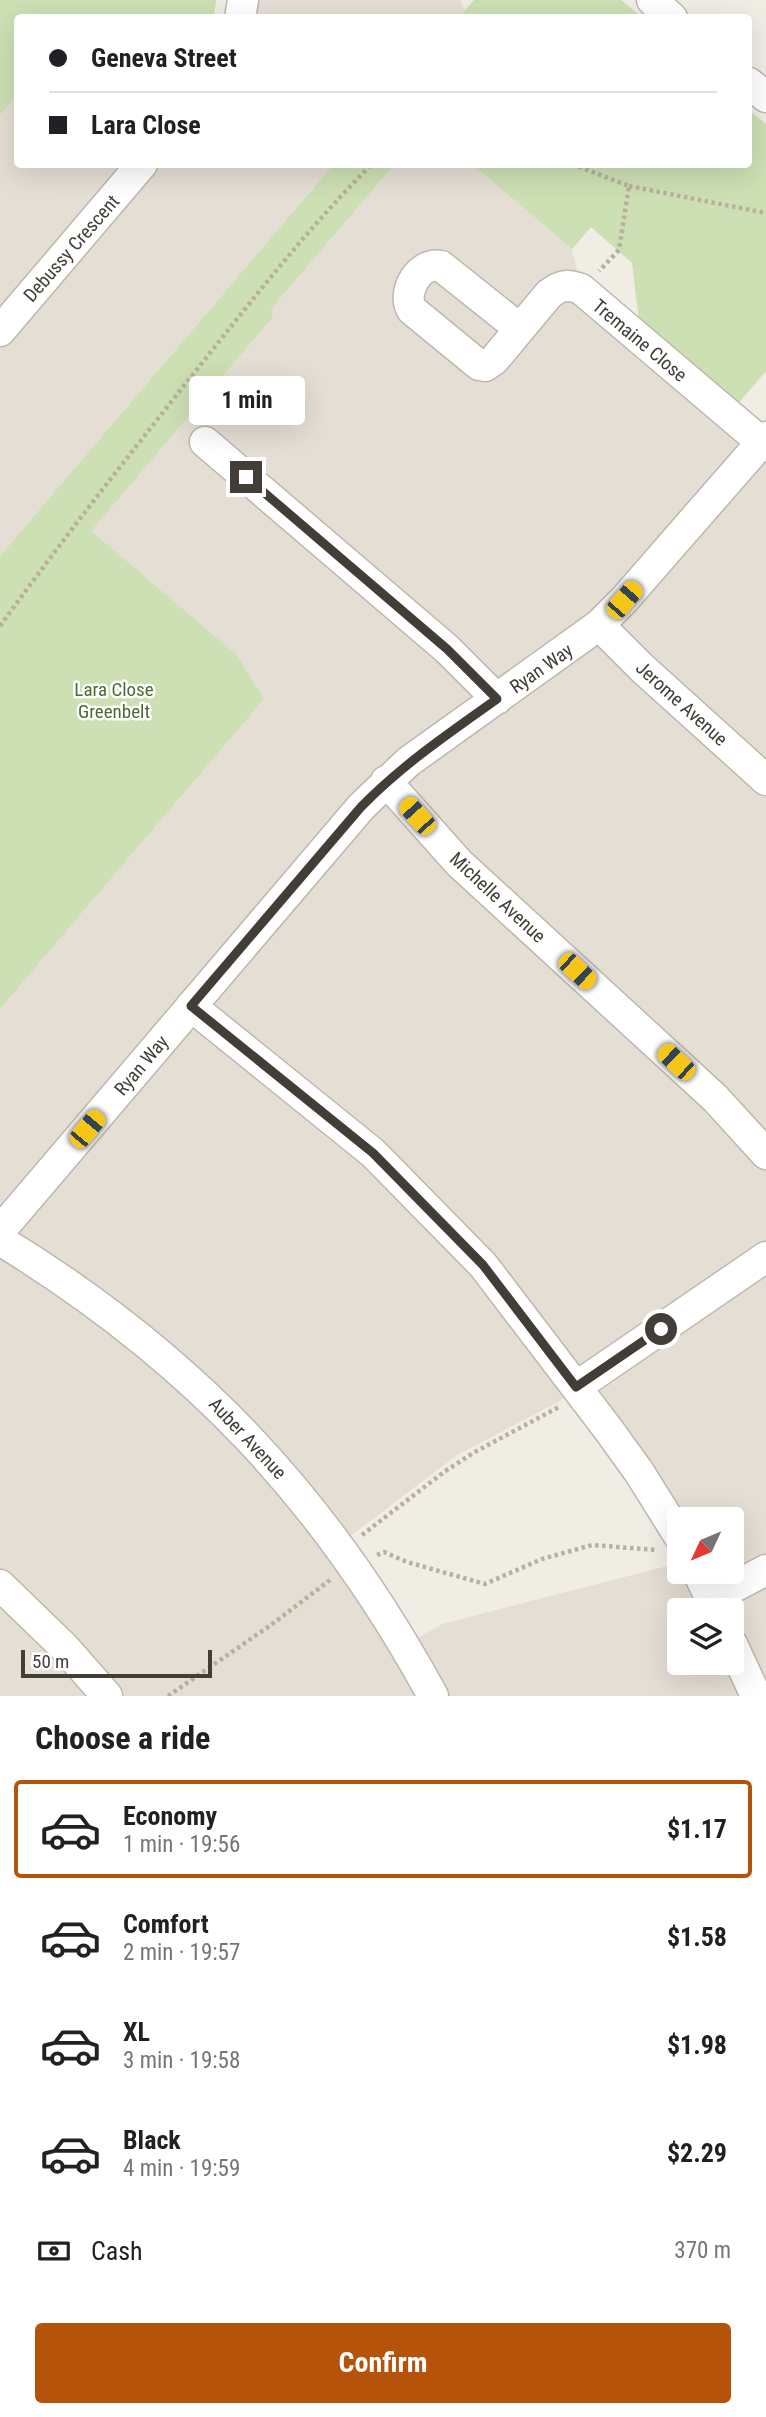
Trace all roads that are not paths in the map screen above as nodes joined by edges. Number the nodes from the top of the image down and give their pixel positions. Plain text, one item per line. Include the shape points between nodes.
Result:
1 (652, 0) edge
2 (668, 14) edge
3 (752, 85) edge
4 (766, 97) edge
5 (139, 168) edge
6 (520, 329) dead end
7 (0, 331) edge
8 (205, 442) dead end
9 (765, 442) edge
10 (599, 625) junction
11 (497, 699) junction
12 (766, 780) edge
13 (386, 781) junction
14 (191, 1006) junction
15 (766, 1154) edge
16 (0, 1231) edge
17 (0, 1240) edge
18 (766, 1257) edge
19 (569, 1397) junction
20 (667, 1536) edge
21 (766, 1570) edge
22 (0, 1585) edge
23 (722, 1598) edge
24 (744, 1670) edge
25 (107, 1696) edge
26 (433, 1696) edge
27 (756, 1696) edge

1 - 2 street
3 - 4 street
5 - 7 street, Debussy Crescent
6 - 9 street, Tremaine Close via 560,286 581,289
8 - 11 street via 447,649
9 - 10 street, Ryan Way
10 - 11 street, Ryan Way
10 - 12 street, Jerome Avenue
11 - 13 street, Ryan Way
13 - 14 street, Ryan Way
13 - 15 street, Michelle Avenue via 459,863 715,1098
14 - 16 street, Ryan Way
14 - 19 street via 373,1153 483,1265
17 - 26 street, Auber Avenue via 154,1348 249,1436 348,1559
18 - 19 street
19 - 20 street via 639,1472
21 - 23 street
22 - 25 street
24 - 27 street

